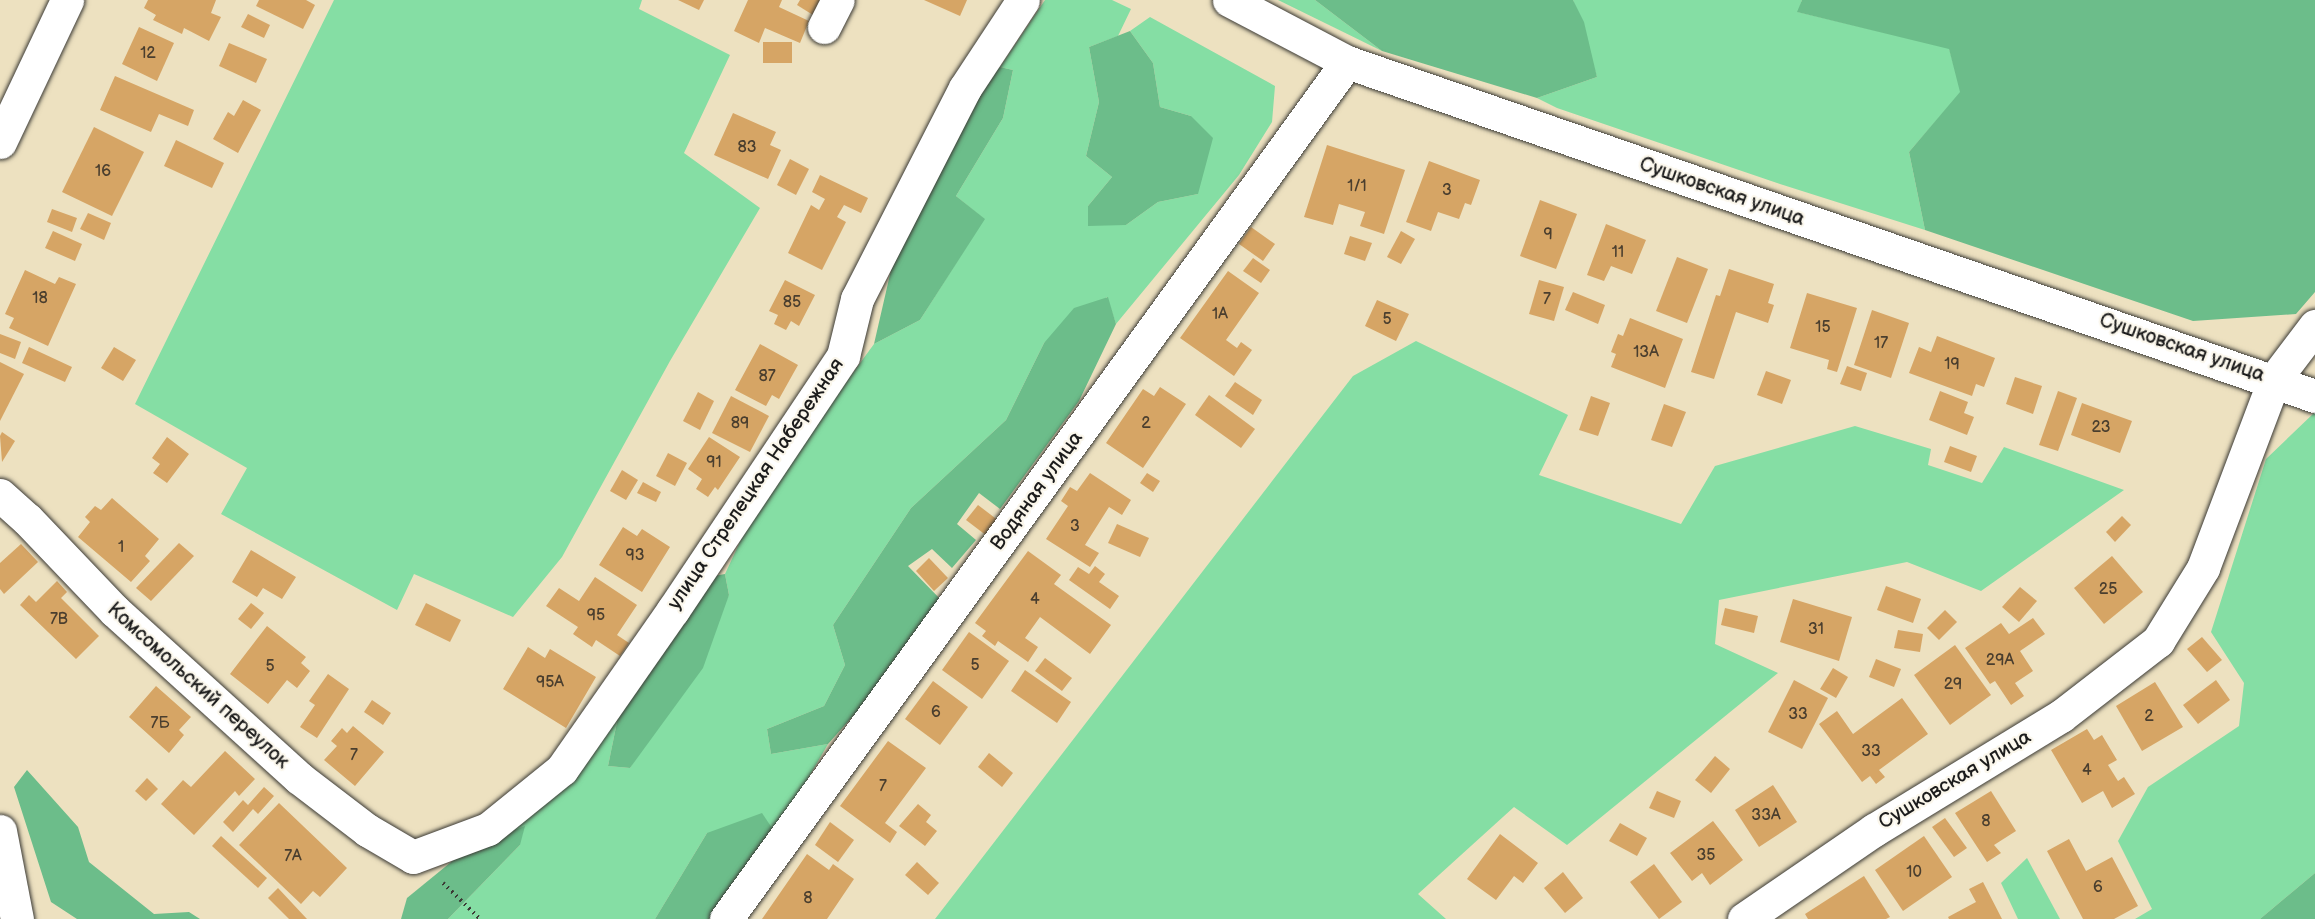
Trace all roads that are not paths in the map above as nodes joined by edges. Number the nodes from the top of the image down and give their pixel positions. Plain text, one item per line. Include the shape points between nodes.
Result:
1 (67, 0) edge
2 (1023, 0) edge
3 (1229, 0) edge
4 (1347, 62) junction
5 (0, 142) edge
6 (2315, 326) edge
7 (2274, 380) junction
8 (2315, 396) edge
9 (0, 495) edge
10 (0, 831) edge
11 (413, 857) joint
12 (17, 919) edge
13 (726, 919) edge
14 (1744, 919) edge

1 - 5 street
2 - 11 street, улица Стрелецкая Набережная via 965,88 863,288 843,356 562,769 488,830
3 - 4 street
4 - 7 street, Сушковская улица
4 - 13 street, Водяная улица
6 - 7 street
7 - 8 street
7 - 14 street, Сушковская улица via 2203,568 2157,641 2061,716 1874,830
9 - 11 street, Комсомольский переулок via 115,611 299,778 367,830
10 - 12 street

